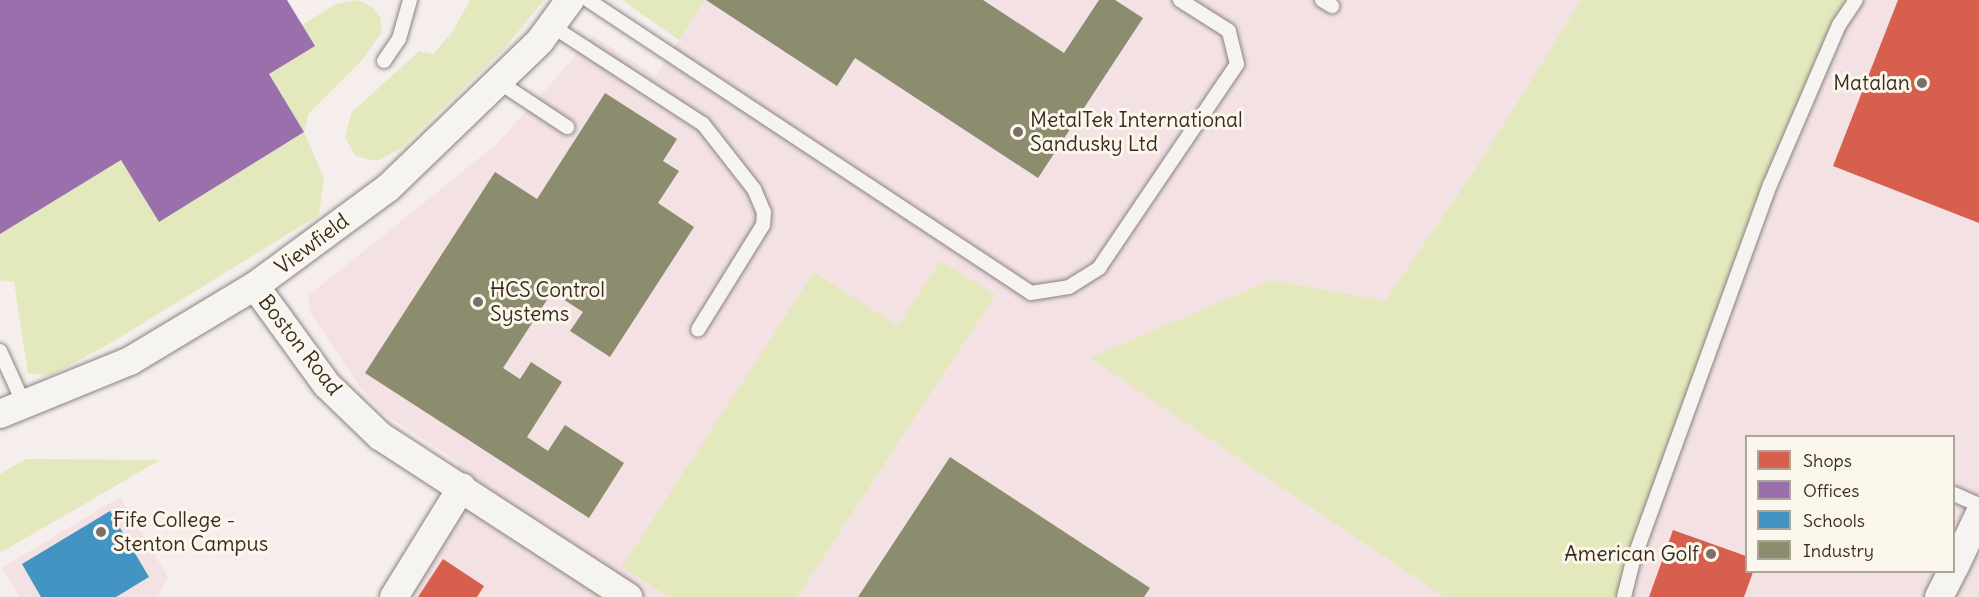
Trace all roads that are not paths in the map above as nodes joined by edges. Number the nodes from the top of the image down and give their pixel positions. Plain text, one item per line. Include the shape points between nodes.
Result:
1 (410, 0) edge
2 (570, 0) edge
3 (588, 0) edge
4 (1180, 0) edge
5 (1856, 0) edge
6 (552, 26) junction
7 (384, 61) dead end
8 (499, 82) junction
9 (567, 127) dead end
10 (255, 286) junction
11 (698, 330) dead end
12 (0, 351) edge
13 (12, 409) edge
14 (462, 487) junction
15 (1955, 495) edge
16 (1979, 505) edge
17 (1979, 514) edge
18 (1955, 566) edge
19 (1951, 573) edge
20 (394, 597) edge
21 (628, 597) edge
22 (1624, 597) edge
23 (1939, 597) edge

1 - 7 lane via 399,39
2 - 6 street, Viewfield
3 - 4 lane via 1031,292 1069,287 1100,268 1237,64 1229,31
5 - 22 lane via 1839,25 1770,185 1633,561
6 - 8 street, Viewfield
6 - 11 lane via 703,124 754,189 764,212 763,225
8 - 9 lane
8 - 10 street, Viewfield via 388,188
10 - 13 street, Viewfield via 130,361
10 - 14 street, Boston Road via 327,385 380,436
12 - 13 lane
14 - 20 street
14 - 21 street, Boston Road
15 - 16 lane
17 - 18 street
19 - 23 street

